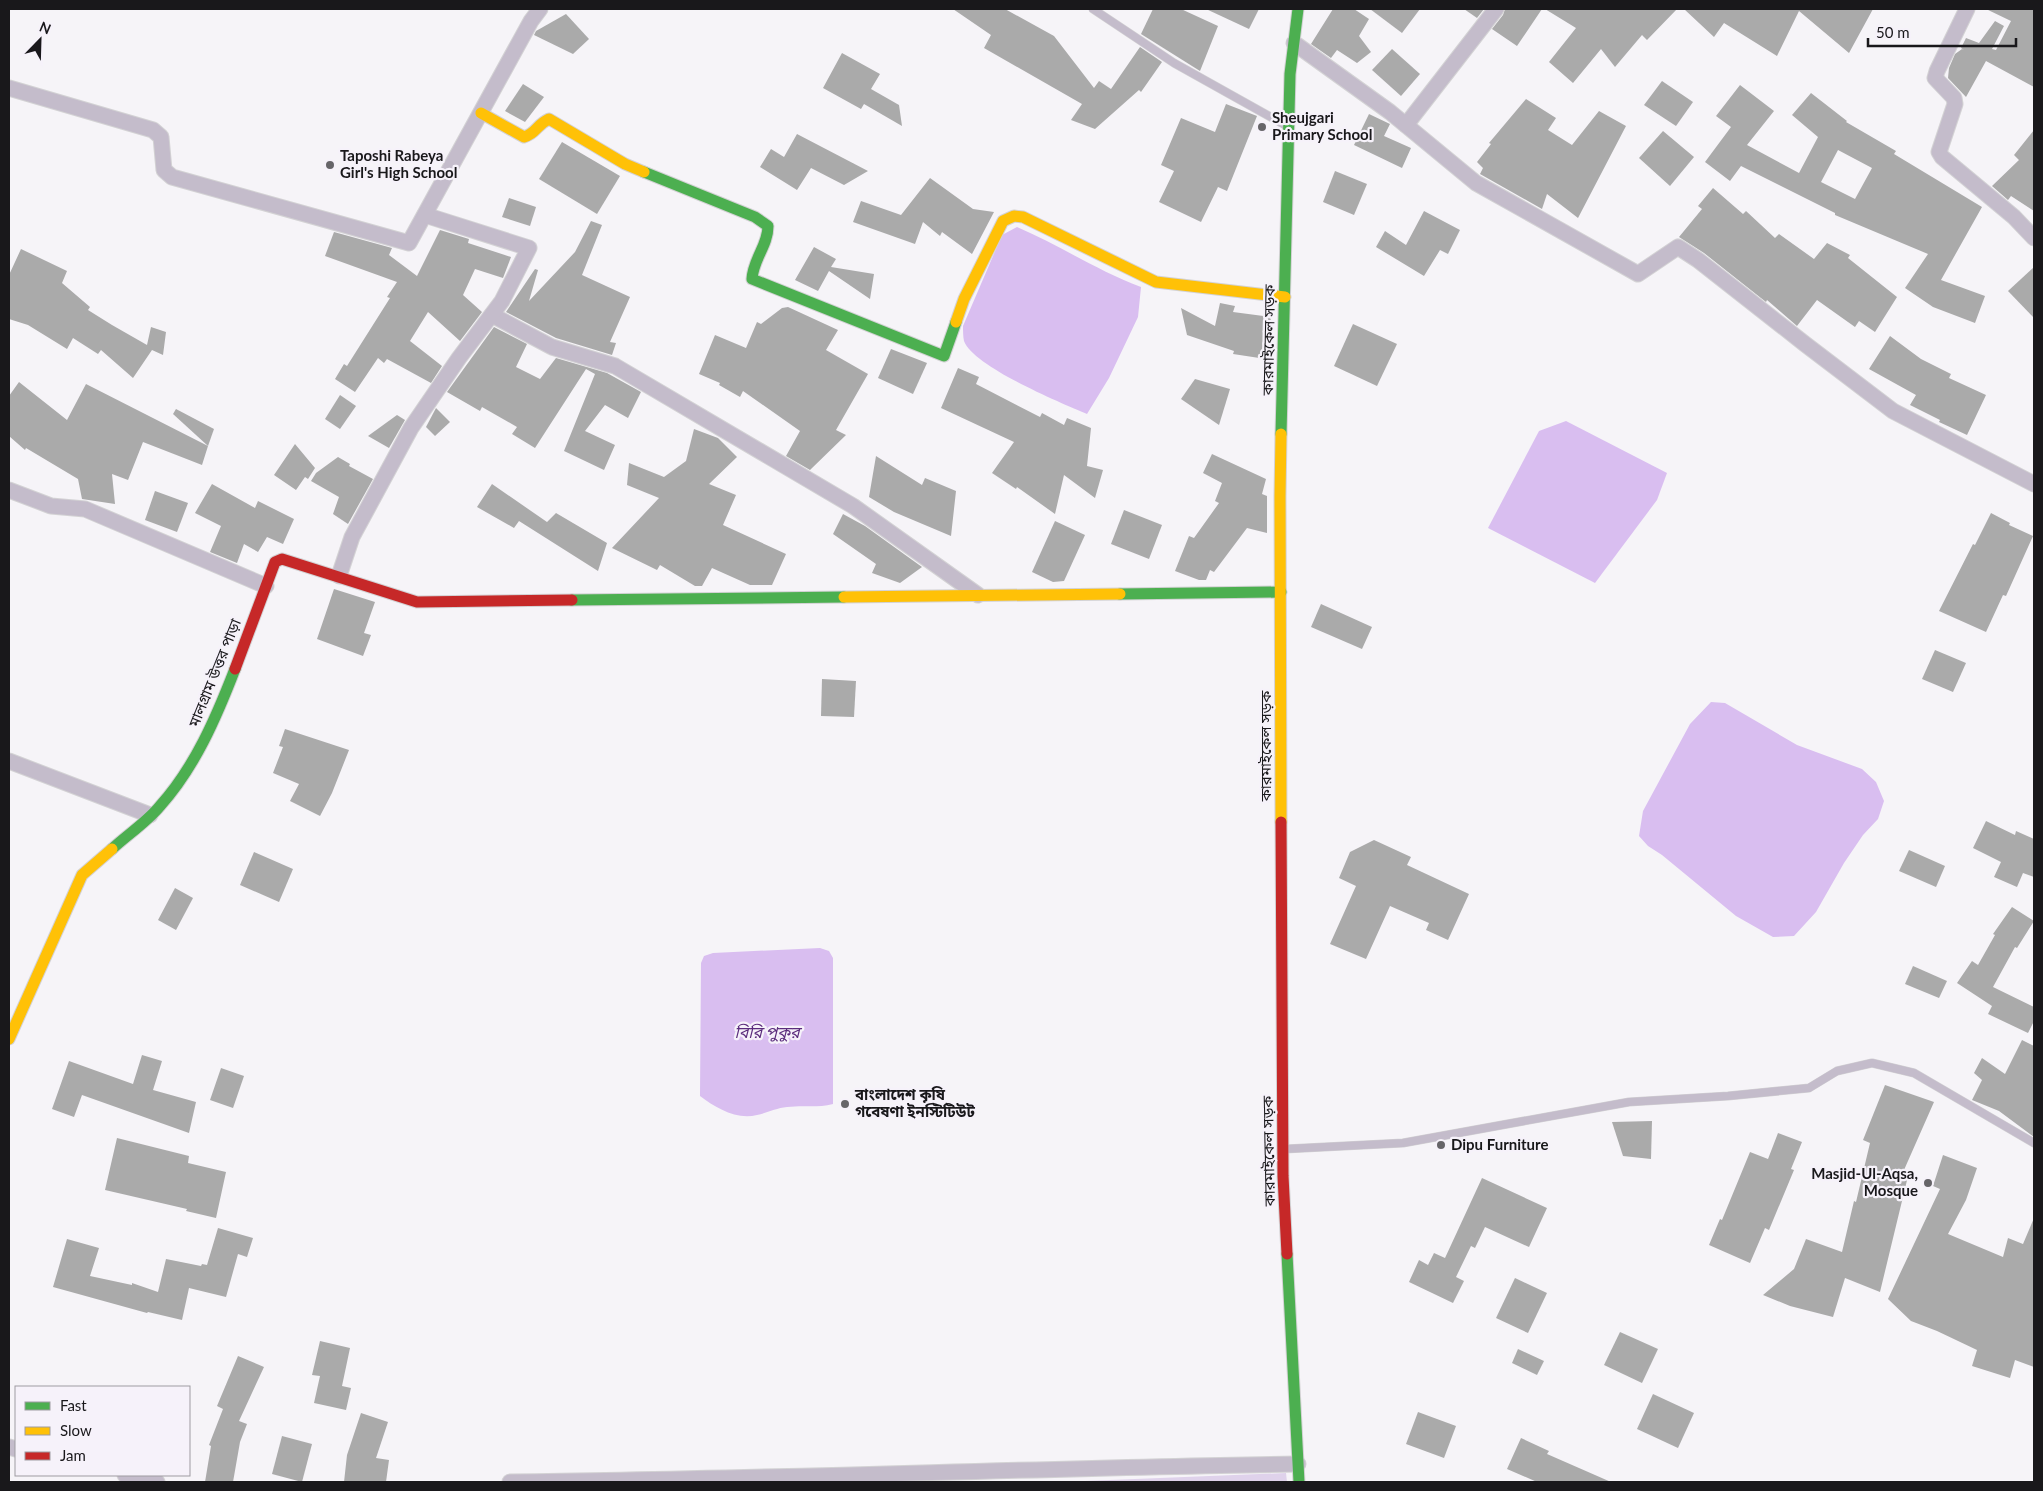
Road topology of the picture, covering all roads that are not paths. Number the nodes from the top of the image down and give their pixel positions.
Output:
1 (540, 9) edge
2 (1093, 9) edge
3 (1298, 9) edge
4 (1496, 9) edge
5 (1967, 9) edge
6 (1294, 43) junction
7 (9, 88) edge
8 (481, 113) junction
9 (1406, 125) junction
10 (1289, 127) junction
11 (425, 215) junction
12 (2034, 238) edge
13 (1285, 297) junction
14 (492, 315) junction
15 (2033, 482) edge
16 (9, 490) edge
17 (339, 576) junction
18 (266, 586) junction
19 (1281, 592) junction
20 (978, 596) junction
21 (9, 761) edge
22 (150, 815) junction
23 (9, 1039) edge
24 (2034, 1143) edge
25 (1283, 1150) junction
26 (1298, 1464) junction
27 (130, 1476) edge
28 (157, 1482) edge
29 (510, 1482) edge
30 (1299, 1482) edge

1 - 8 street
2 - 10 lane
3 - 6 street, কারমাইকেল সড়ক
4 - 9 street
5 - 12 street
6 - 9 street
6 - 10 street, কারমাইকেল সড়ক
7 - 11 street
8 - 11 street
8 - 13 street
9 - 15 street
10 - 13 street, কারমাইকেল সড়ক
11 - 14 street
13 - 19 street, কারমাইকেল সড়ক
14 - 17 street
14 - 20 street
16 - 18 street
17 - 18 street, মালগ্রাম উত্তর পাড়া
17 - 20 street, মালগ্রাম উত্তর পাড়া
18 - 22 street, মালগ্রাম উত্তর পাড়া
19 - 20 street, মালগ্রাম উত্তর পাড়া
19 - 25 street, কারমাইকেল সড়ক
21 - 22 street
22 - 23 street, মালগ্রাম উত্তর পাড়া
24 - 25 lane
25 - 26 street, কারমাইকেল সড়ক
26 - 29 street
26 - 30 street, কারমাইকেল সড়ক
27 - 28 street

